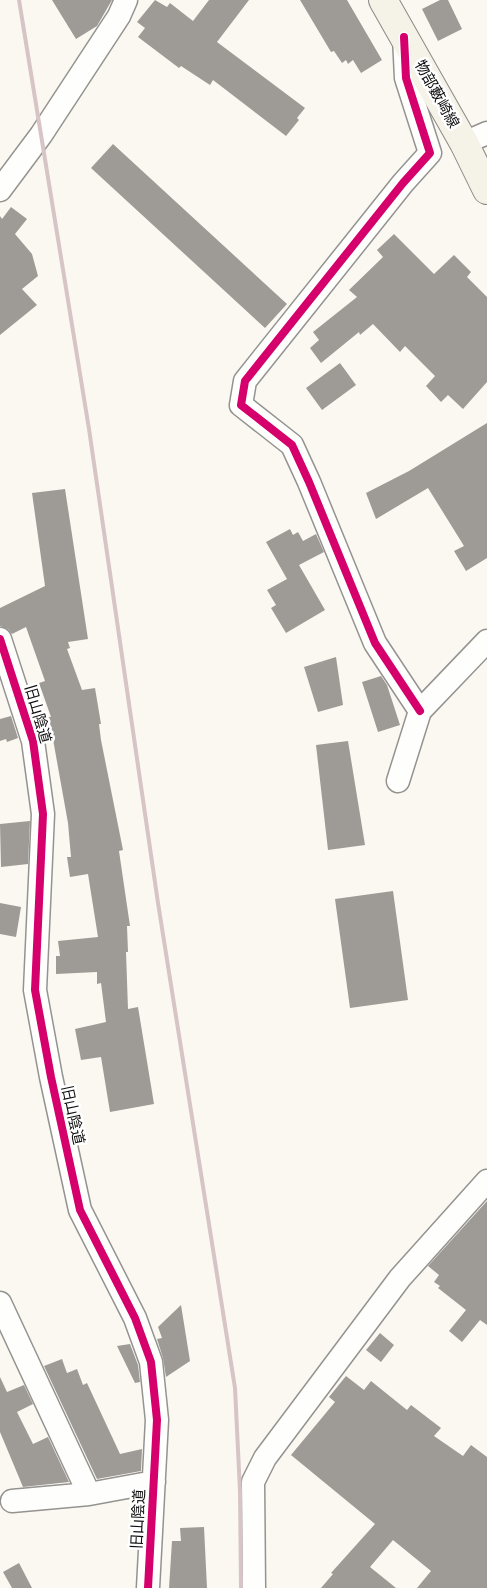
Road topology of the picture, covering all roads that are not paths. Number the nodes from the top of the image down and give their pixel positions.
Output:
1 (126, 0) edge
2 (383, 0) edge
3 (404, 37) junction
4 (476, 138) edge
5 (0, 190) edge
6 (487, 190) edge
7 (0, 638) edge
8 (486, 643) edge
9 (420, 711) junction
10 (398, 781) dead end
11 (487, 1181) edge
12 (0, 1303) edge
13 (154, 1482) junction
14 (89, 1494) junction
15 (12, 1501) dead end
16 (148, 1588) edge
17 (254, 1588) edge

1 - 5 street
2 - 3 main road, 物部藪崎線
3 - 4 main road, 物部藪崎線
3 - 9 street
4 - 6 main road, 物部藪崎線
7 - 13 street, 旧山陰道
8 - 9 street
9 - 10 street
11 - 17 street
12 - 14 street
13 - 14 street
13 - 16 street, 旧山陰道
14 - 15 street

